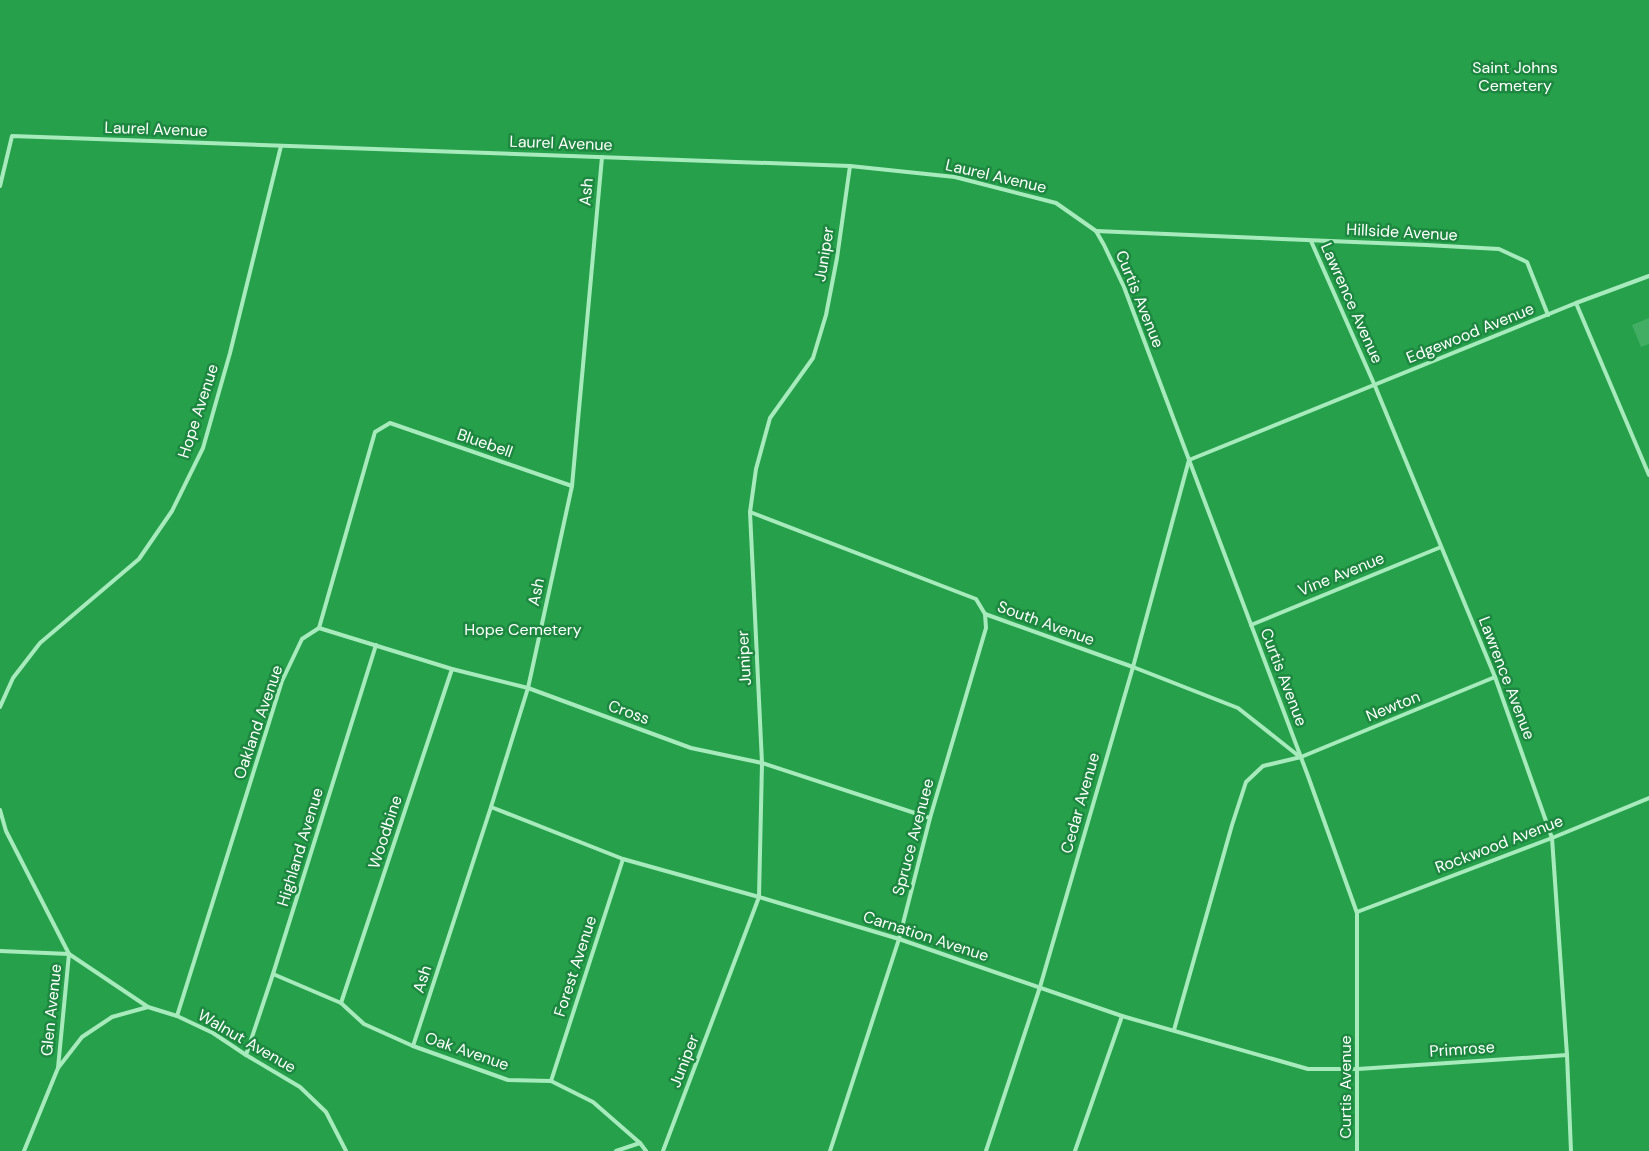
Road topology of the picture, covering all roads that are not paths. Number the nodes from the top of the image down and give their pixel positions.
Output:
1 (281, 146) junction
2 (602, 157) junction
3 (850, 166) junction
4 (0, 186) edge
5 (1096, 231) junction
6 (1311, 241) junction
7 (1649, 276) edge
8 (1576, 303) junction
9 (1548, 315) junction
10 (1375, 386) junction
11 (1189, 460) junction
12 (1649, 475) edge
13 (572, 486) junction
14 (750, 512) junction
15 (1441, 547) junction
16 (985, 614) junction
17 (1251, 625) junction
18 (319, 628) junction
19 (376, 645) junction
20 (1133, 667) junction
21 (452, 669) junction
22 (1495, 677) junction
23 (528, 688) junction
24 (0, 707) edge
25 (1301, 757) junction
26 (762, 763) junction
27 (1649, 798) edge
28 (491, 808) junction
29 (0, 810) edge
30 (930, 818) junction
31 (1552, 838) junction
32 (623, 859) junction
33 (759, 897) junction
34 (1357, 912) junction
35 (899, 939) junction
36 (0, 952) edge
37 (69, 954) junction
38 (273, 974) junction
39 (1040, 988) junction
40 (341, 1003) junction
41 (148, 1007) junction
42 (177, 1016) junction
43 (1122, 1016) junction
44 (1174, 1030) junction
45 (413, 1046) junction
46 (246, 1055) junction
47 (1567, 1055) junction
48 (58, 1068) junction
49 (1358, 1069) junction
50 (551, 1081) junction
51 (640, 1144) junction
52 (24, 1151) edge
53 (346, 1151) edge
54 (616, 1151) edge
55 (646, 1151) edge
56 (663, 1151) edge
57 (830, 1151) edge
58 (986, 1151) edge
59 (1075, 1151) edge
60 (1357, 1151) edge
61 (1571, 1151) edge

1 - 2 lane, Laurel Avenue
1 - 4 lane, Laurel Avenue
1 - 24 lane, Hope Avenue
2 - 3 lane, Laurel Avenue
2 - 13 lane, Ash
3 - 5 lane, Laurel Avenue
3 - 14 lane, Juniper
5 - 6 lane, Hillside Avenue
5 - 11 lane, Curtis Avenue
6 - 9 lane, Hillside Avenue
6 - 10 lane, Lawrence Avenue
7 - 8 lane, Edgewood Avenue
8 - 9 lane, Edgewood Avenue
8 - 12 lane
9 - 10 lane, Edgewood Avenue
10 - 11 lane, Edgewood Avenue
10 - 15 lane, Lawrence Avenue
11 - 17 lane, Curtis Avenue
11 - 20 lane, Cedar Avenue
13 - 18 lane, Bluebell
13 - 23 lane, Ash
14 - 16 lane, South Avenue
14 - 26 lane, Juniper
15 - 17 lane, Vine Avenue
15 - 22 lane, Lawrence Avenue
16 - 20 lane, South Avenue
16 - 30 lane, Spruce Avenuee
17 - 25 lane, Curtis Avenue
18 - 19 lane, Cross
18 - 42 lane, Oakland Avenue
19 - 21 lane, Cross
19 - 38 lane, Highland Avenue
20 - 25 lane, South Avenue
20 - 39 lane, Cedar Avenue
21 - 23 lane, Cross
21 - 40 lane, Woodbine
22 - 25 lane, Newton
22 - 31 lane, Lawrence Avenue
23 - 26 lane, Cross
23 - 28 lane, Ash
25 - 34 lane, Curtis Avenue
25 - 44 lane, Newton
26 - 30 lane, Cross
26 - 33 lane, Juniper
27 - 31 lane, Rockwood Avenue
28 - 32 lane, Carnation Avenue
28 - 45 lane, Ash
29 - 37 lane
30 - 35 lane, Spruce Avenuee
31 - 34 lane, Rockwood Avenue
31 - 47 lane, Lawrence Avenue
32 - 33 lane, Carnation Avenue
32 - 50 lane, Forest Avenue
33 - 35 lane, Carnation Avenue
33 - 56 lane, Juniper
34 - 49 lane, Curtis Avenue
35 - 39 lane, Carnation Avenue
35 - 57 lane, Spruce Avenuee
36 - 37 lane
37 - 41 lane, Walnut Avenue
37 - 48 lane, Glen Avenue
38 - 40 lane, Oak Avenue
38 - 46 lane, Highland Avenue
39 - 43 lane, Carnation Avenue
39 - 58 lane, Cedar Avenue
40 - 45 lane, Oak Avenue
41 - 42 lane, Walnut Avenue
41 - 48 lane, Glen Avenue
42 - 46 lane, Walnut Avenue
43 - 44 lane, Carnation Avenue
43 - 59 lane
44 - 49 lane, Carnation Avenue
45 - 50 lane, Oak Avenue
46 - 53 lane, Walnut Avenue
47 - 49 lane, Primrose
47 - 61 lane, Lawrence Avenue
48 - 52 lane, Glen Avenue
49 - 60 lane, Curtis Avenue
50 - 51 lane, Oak Avenue
51 - 54 lane
51 - 55 lane, Oak Avenue

